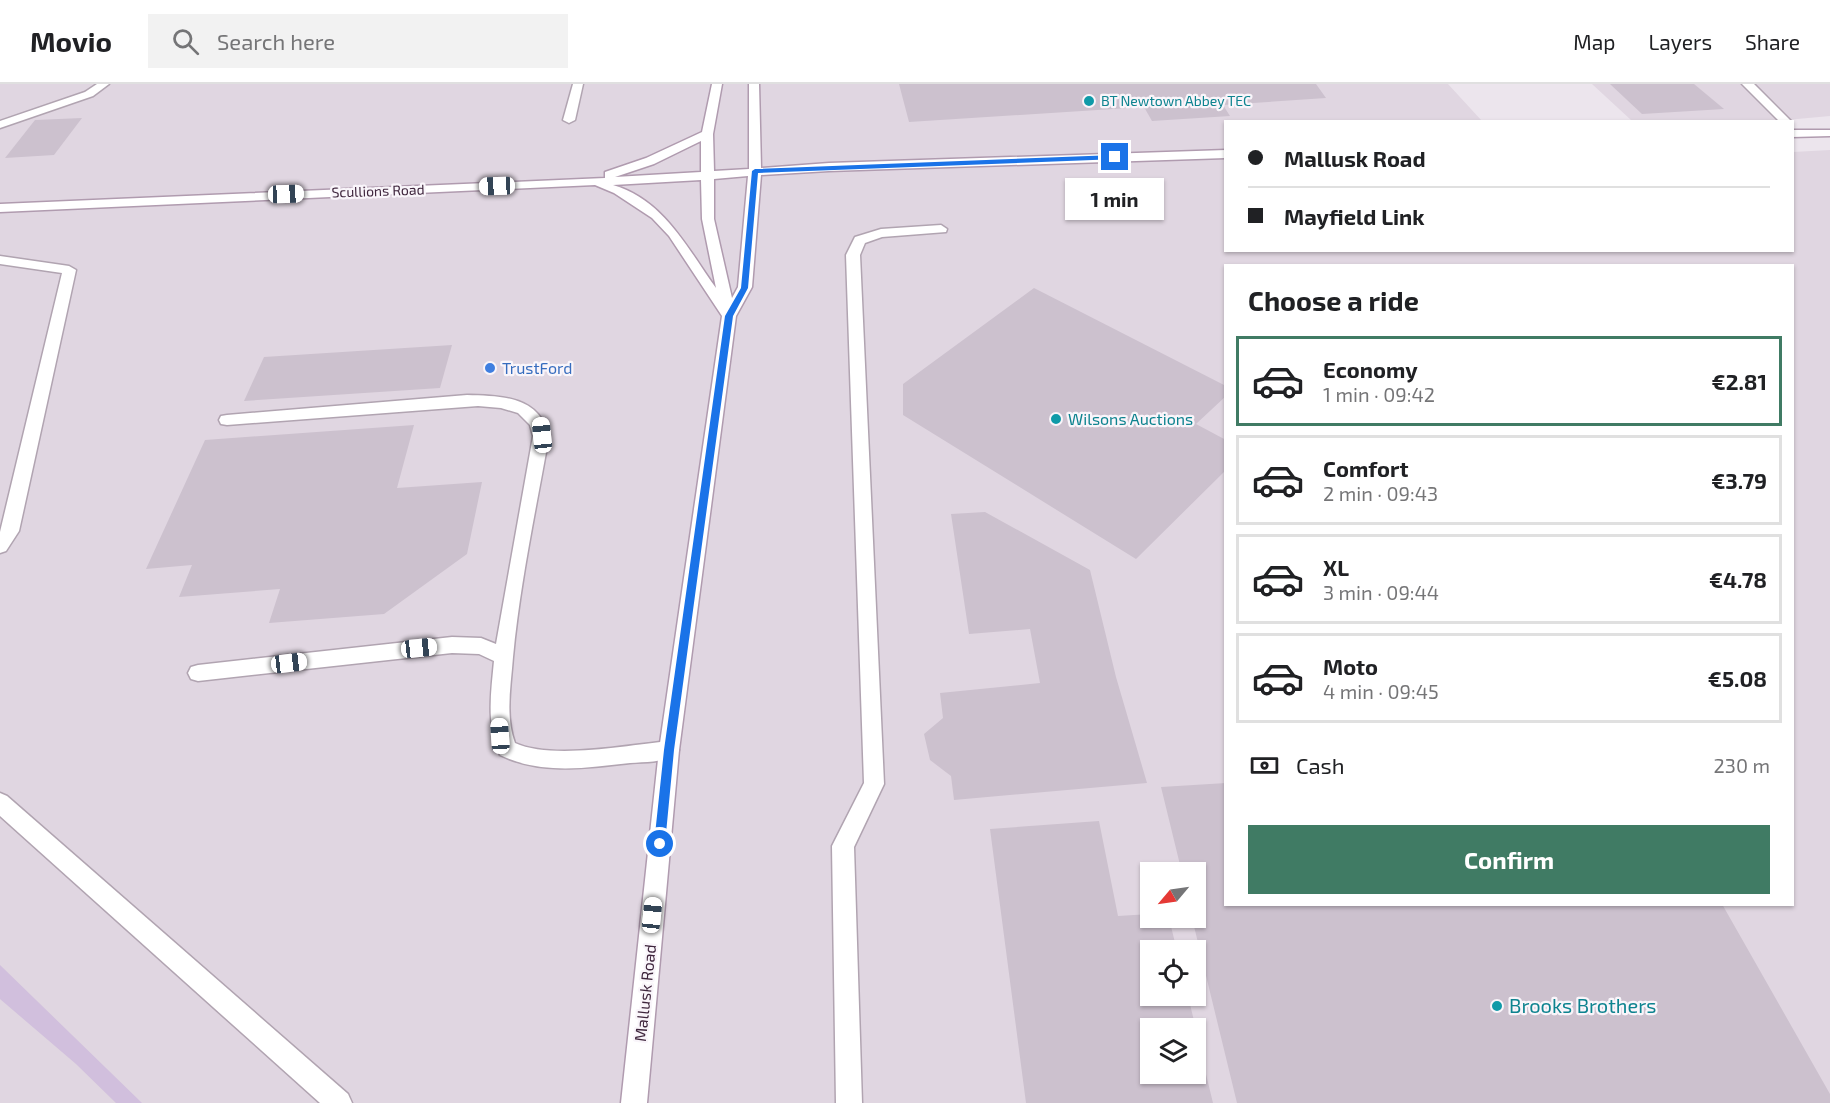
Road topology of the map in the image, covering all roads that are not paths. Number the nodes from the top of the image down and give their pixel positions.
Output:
1 (105, 84) edge
2 (578, 84) edge
3 (717, 84) edge
4 (754, 84) edge
5 (1747, 84) edge
6 (569, 120) dead end
7 (1785, 120) edge
8 (0, 125) edge
9 (1830, 133) edge
10 (707, 134) junction
11 (1794, 134) edge
12 (1224, 154) edge
13 (755, 171) junction
14 (707, 175) junction
15 (591, 182) junction
16 (0, 208) edge
17 (941, 229) dead end
18 (0, 260) edge
19 (729, 316) junction
20 (227, 420) dead end
21 (0, 546) edge
22 (504, 657) junction
23 (198, 673) dead end
24 (669, 750) junction
25 (0, 803) edge
26 (339, 1103) edge
27 (634, 1103) edge
28 (849, 1103) edge

1 - 8 main road
2 - 6 main road
3 - 10 main road, Mallusk Road
4 - 13 main road
5 - 7 main road
9 - 11 main road
10 - 14 main road, Mallusk Road
10 - 15 main road
12 - 13 main road, Scullions Road
13 - 14 main road, Scullions Road
13 - 19 main road
14 - 15 main road, Scullions Road
14 - 19 main road, Mallusk Road
15 - 16 main road, Scullions Road
15 - 19 main road
17 - 28 main road
18 - 21 main road
19 - 24 main road, Mallusk Road
20 - 22 main road
22 - 23 main road
22 - 24 main road
24 - 27 main road, Mallusk Road
25 - 26 main road

